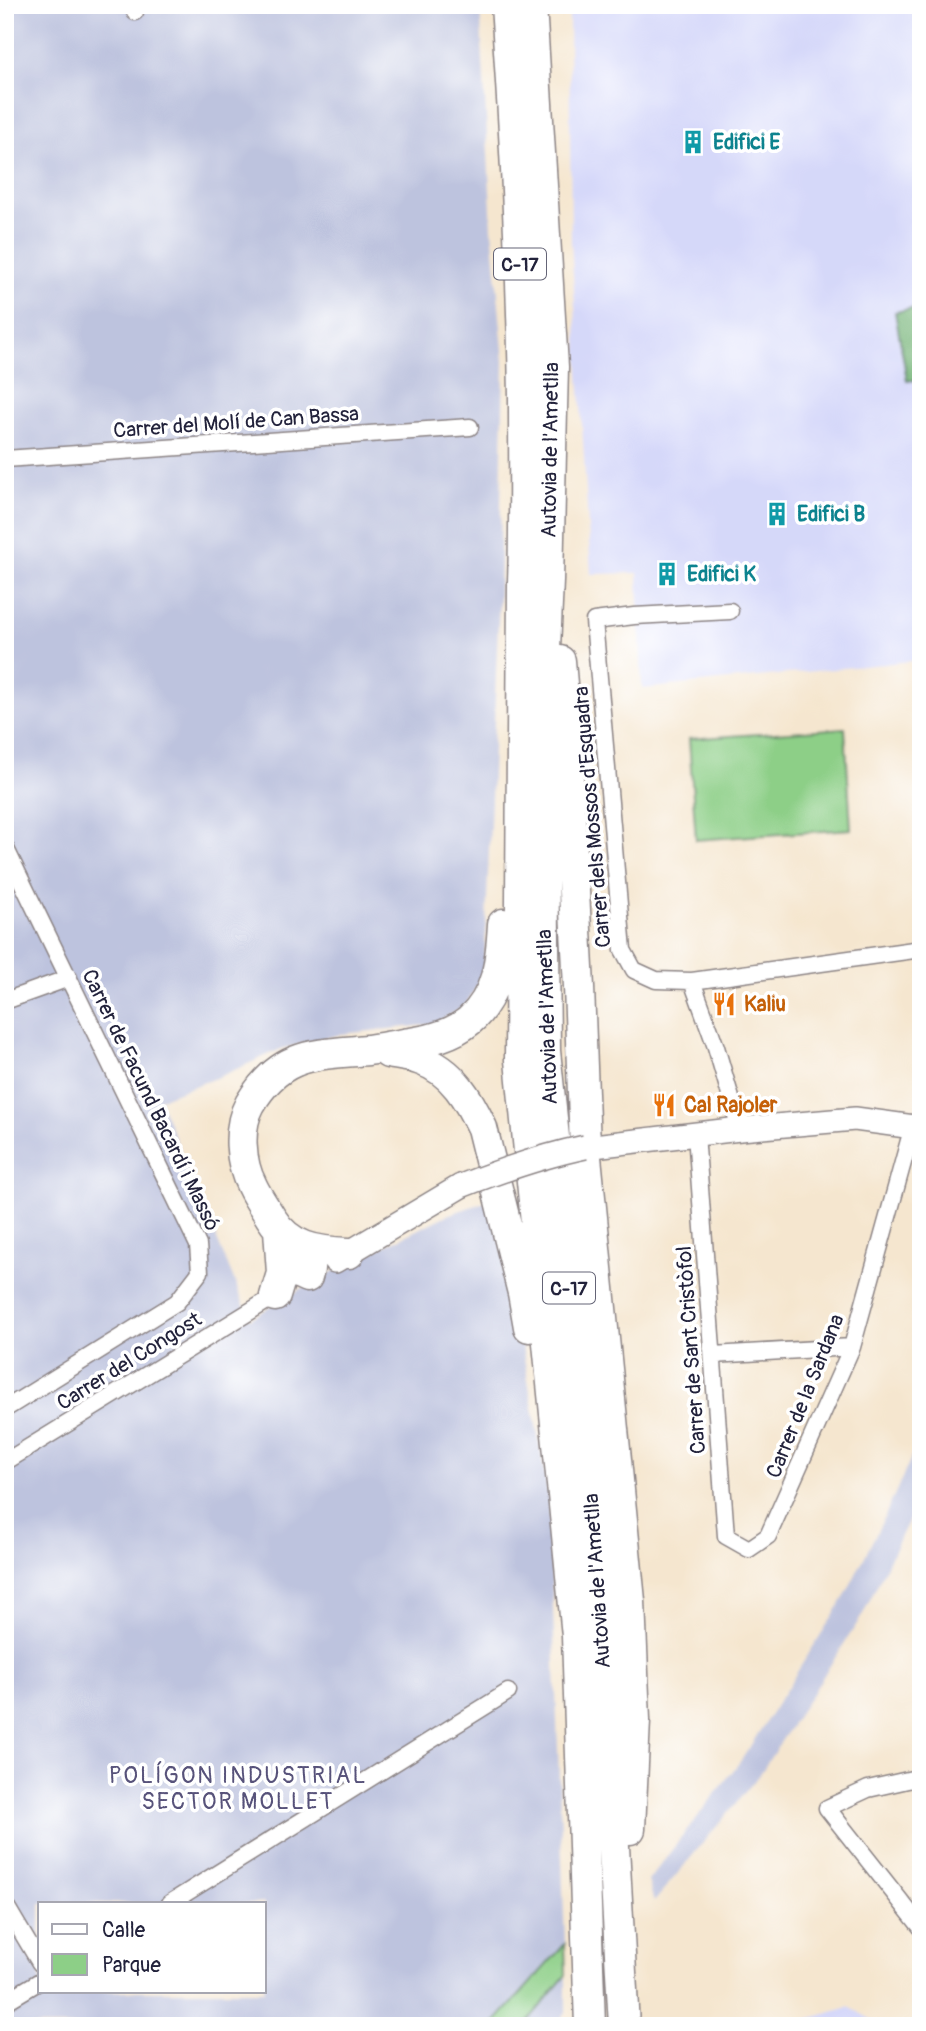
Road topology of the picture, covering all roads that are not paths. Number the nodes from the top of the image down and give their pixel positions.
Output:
1 (506, 5) edge
2 (531, 5) edge
3 (550, 5) edge
4 (553, 367) junction
5 (470, 427) dead end
6 (5, 459) edge
7 (535, 582) junction
8 (730, 611) dead end
9 (5, 847) edge
10 (921, 948) edge
11 (69, 978) junction
12 (692, 981) junction
13 (5, 1001) edge
14 (368, 1050) junction
15 (917, 1127) edge
16 (740, 1129) junction
17 (696, 1133) junction
18 (585, 1147) junction
19 (288, 1245) junction
20 (349, 1253) junction
21 (307, 1277) junction
22 (275, 1296) junction
23 (852, 1348) junction
24 (713, 1355) junction
25 (5, 1409) edge
26 (5, 1462) edge
27 (561, 1468) junction
28 (749, 1549) joint
29 (508, 1692) dead end
30 (921, 1777) edge
31 (172, 1902) edge
32 (5, 1905) edge
33 (921, 1927) edge
34 (38, 1960) edge
35 (38, 1982) edge
36 (623, 1994) junction
37 (5, 2002) edge
38 (590, 2026) edge
39 (624, 2026) edge

1 - 7 highway, Autovia de l'Ametlla / C-17
2 - 4 highway, Autovia de l'Ametlla / C-17
3 - 4 highway
4 - 7 highway, Autovia de l'Ametlla / C-17
5 - 6 street, Carrer del Molí de Can Bassa
7 - 14 highway
7 - 18 highway
7 - 27 highway, Autovia de l'Ametlla / C-17
7 - 36 highway, Autovia de l'Ametlla / C-17
8 - 12 street, Carrer dels Mossos d'Esquadra
9 - 11 street, Carrer de Facund Bacardí i Massó
10 - 12 street
11 - 13 street
11 - 25 street, Carrer de Facund Bacardí i Massó
12 - 16 street
14 - 19 highway
14 - 27 highway
15 - 16 street
15 - 23 street, Carrer de la Sardana
16 - 17 street
17 - 18 street
17 - 24 street, Carrer de Sant Cristòfol
18 - 20 street, bridge
18 - 36 highway
19 - 20 highway
19 - 21 highway
19 - 22 highway
20 - 21 street
21 - 22 street
22 - 26 street, Carrer del Congost
23 - 24 street
23 - 28 street, Carrer de la Sardana
24 - 28 street, Carrer de Sant Cristòfol
27 - 38 highway, Autovia de l'Ametlla / C-17
29 - 31 street
30 - 33 street
32 - 34 street
35 - 37 street
36 - 39 highway, Autovia de l'Ametlla / C-17

